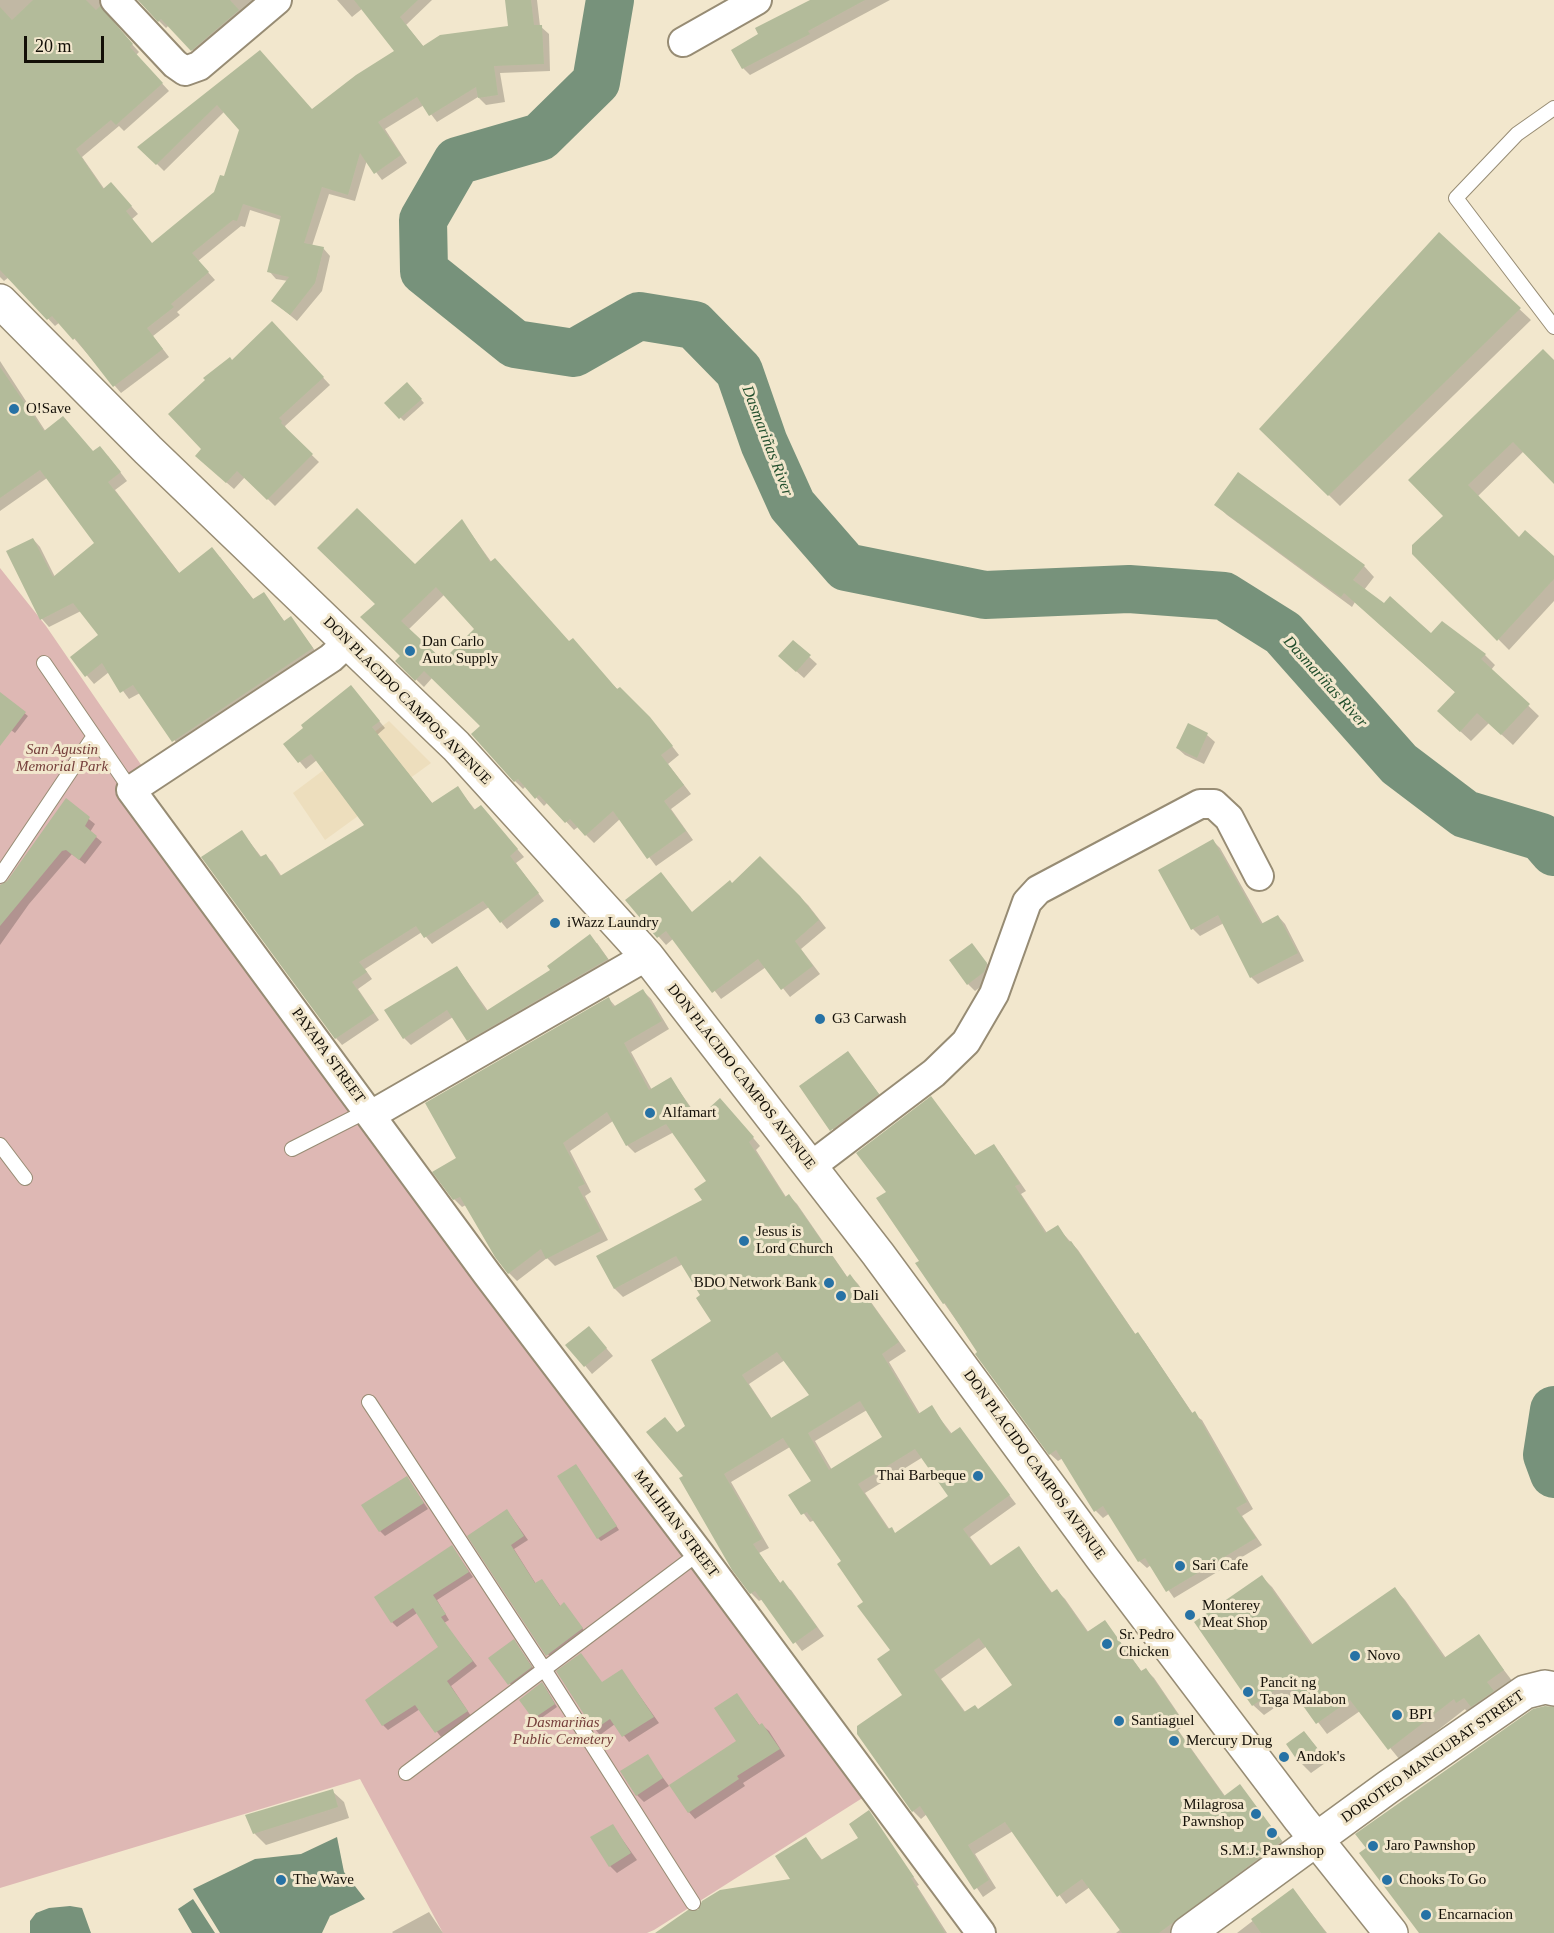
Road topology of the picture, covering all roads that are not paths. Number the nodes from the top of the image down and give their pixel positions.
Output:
1 (115, 0) edge
2 (277, 0) edge
3 (757, 0) edge
4 (722, 9) edge
5 (682, 42) dead end
6 (1554, 108) edge
7 (0, 301) edge
8 (1554, 327) edge
9 (348, 642) junction
10 (44, 663) dead end
11 (94, 736) junction
12 (135, 795) junction
13 (0, 876) edge
14 (1259, 876) dead end
15 (647, 956) junction
16 (371, 1115) junction
17 (0, 1146) edge
18 (292, 1149) dead end
19 (810, 1167) junction
20 (25, 1178) dead end
21 (369, 1402) dead end
22 (699, 1553) junction
23 (544, 1669) junction
24 (1554, 1689) edge
25 (406, 1773) dead end
26 (1316, 1839) junction
27 (693, 1903) dead end
28 (981, 1933) edge
29 (1188, 1933) edge
30 (1391, 1933) edge

1 - 2 street
3 - 4 street
4 - 5 street
6 - 8 lane
7 - 9 main road, DON PLACIDO CAMPOS AVENUE
9 - 12 street
9 - 15 main road, DON PLACIDO CAMPOS AVENUE
10 - 11 lane
11 - 12 lane
11 - 13 lane
12 - 16 street, PAYAPA STREET
14 - 19 street
15 - 16 street, PAYAPA STREET
15 - 19 main road, DON PLACIDO CAMPOS AVENUE
16 - 18 lane
16 - 22 street, MALIHAN STREET
17 - 20 lane
19 - 26 main road, DON PLACIDO CAMPOS AVENUE
21 - 23 lane
22 - 23 lane
22 - 28 street, MALIHAN STREET
23 - 25 lane
23 - 27 lane
24 - 26 main road, DOROTEO MANGUBAT STREET
26 - 29 main road, DOROTEO MANGUBAT STREET
26 - 30 main road, DON PLACIDO CAMPOS AVENUE

